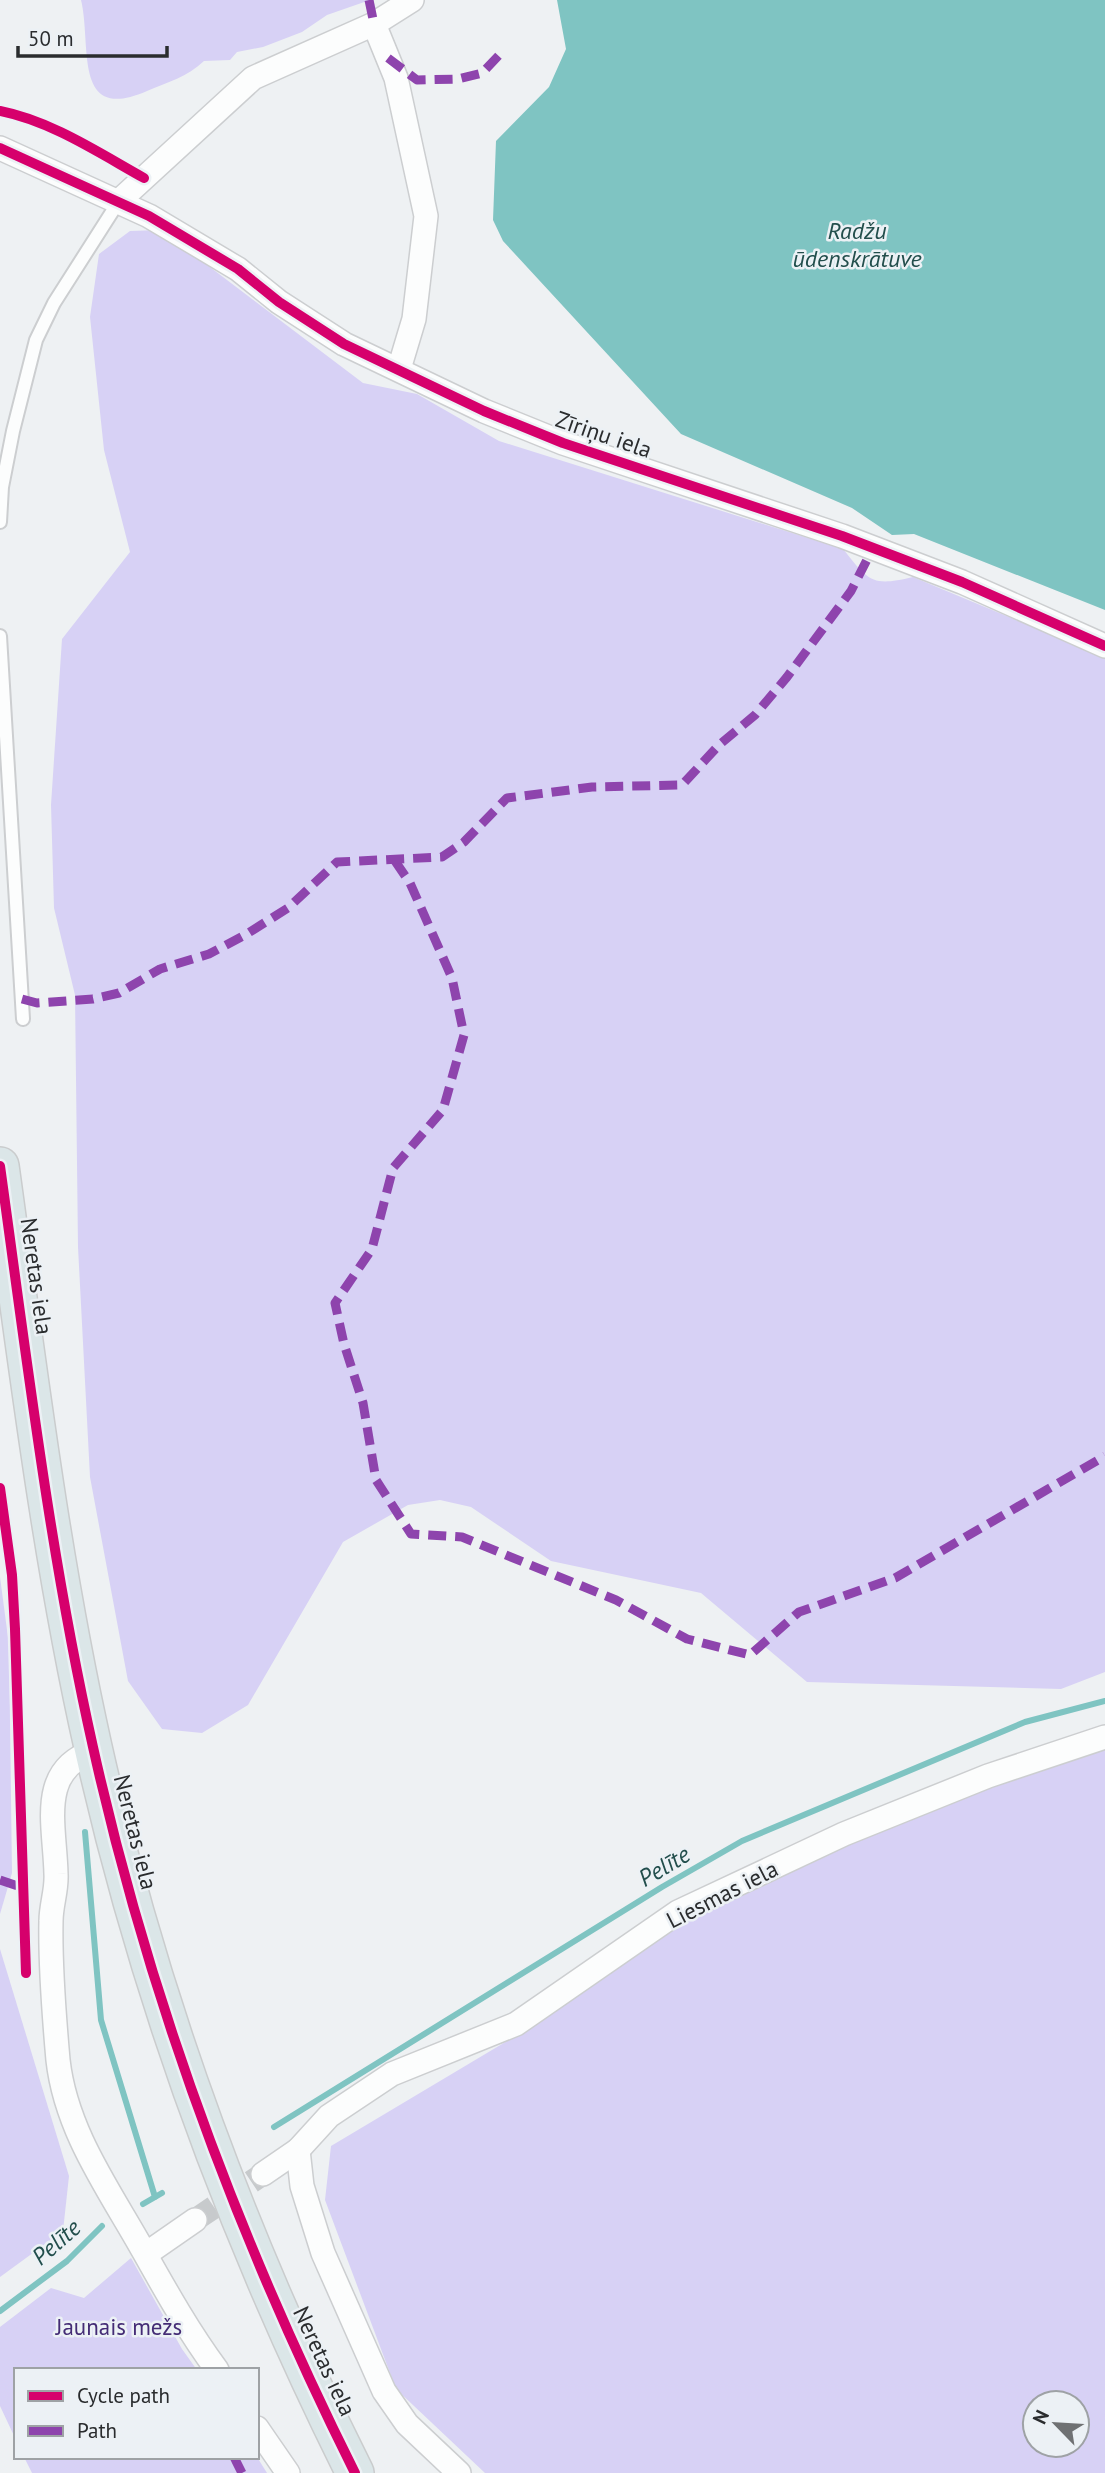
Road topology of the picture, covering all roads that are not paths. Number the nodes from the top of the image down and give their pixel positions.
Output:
1 (412, 0) edge
2 (374, 24) junction
3 (0, 148) edge
4 (0, 167) edge
5 (43, 167) junction
6 (120, 201) junction
7 (399, 369) junction
8 (0, 522) edge
9 (0, 636) edge
10 (1105, 646) edge
11 (23, 1019) dead end
12 (0, 1166) edge
13 (1105, 1737) edge
14 (94, 1751) junction
15 (298, 2150) junction
16 (263, 2174) tunnel mouth
17 (195, 2220) tunnel mouth
18 (146, 2254) junction
19 (215, 2368) edge
20 (259, 2431) edge
21 (288, 2473) edge
22 (355, 2473) edge
23 (459, 2473) edge

1 - 2 street
2 - 6 street
2 - 7 street
3 - 5 street
4 - 5 street
5 - 6 street, Zīriņu iela
6 - 7 street, Zīriņu iela
6 - 8 lane
7 - 10 street, Zīriņu iela
9 - 11 lane
12 - 14 main road, Neretas iela
13 - 15 street, Liesmas iela
14 - 18 street
14 - 22 main road, Neretas iela
15 - 16 street, Liesmas iela
15 - 23 street
17 - 18 street
18 - 19 street
20 - 21 street

